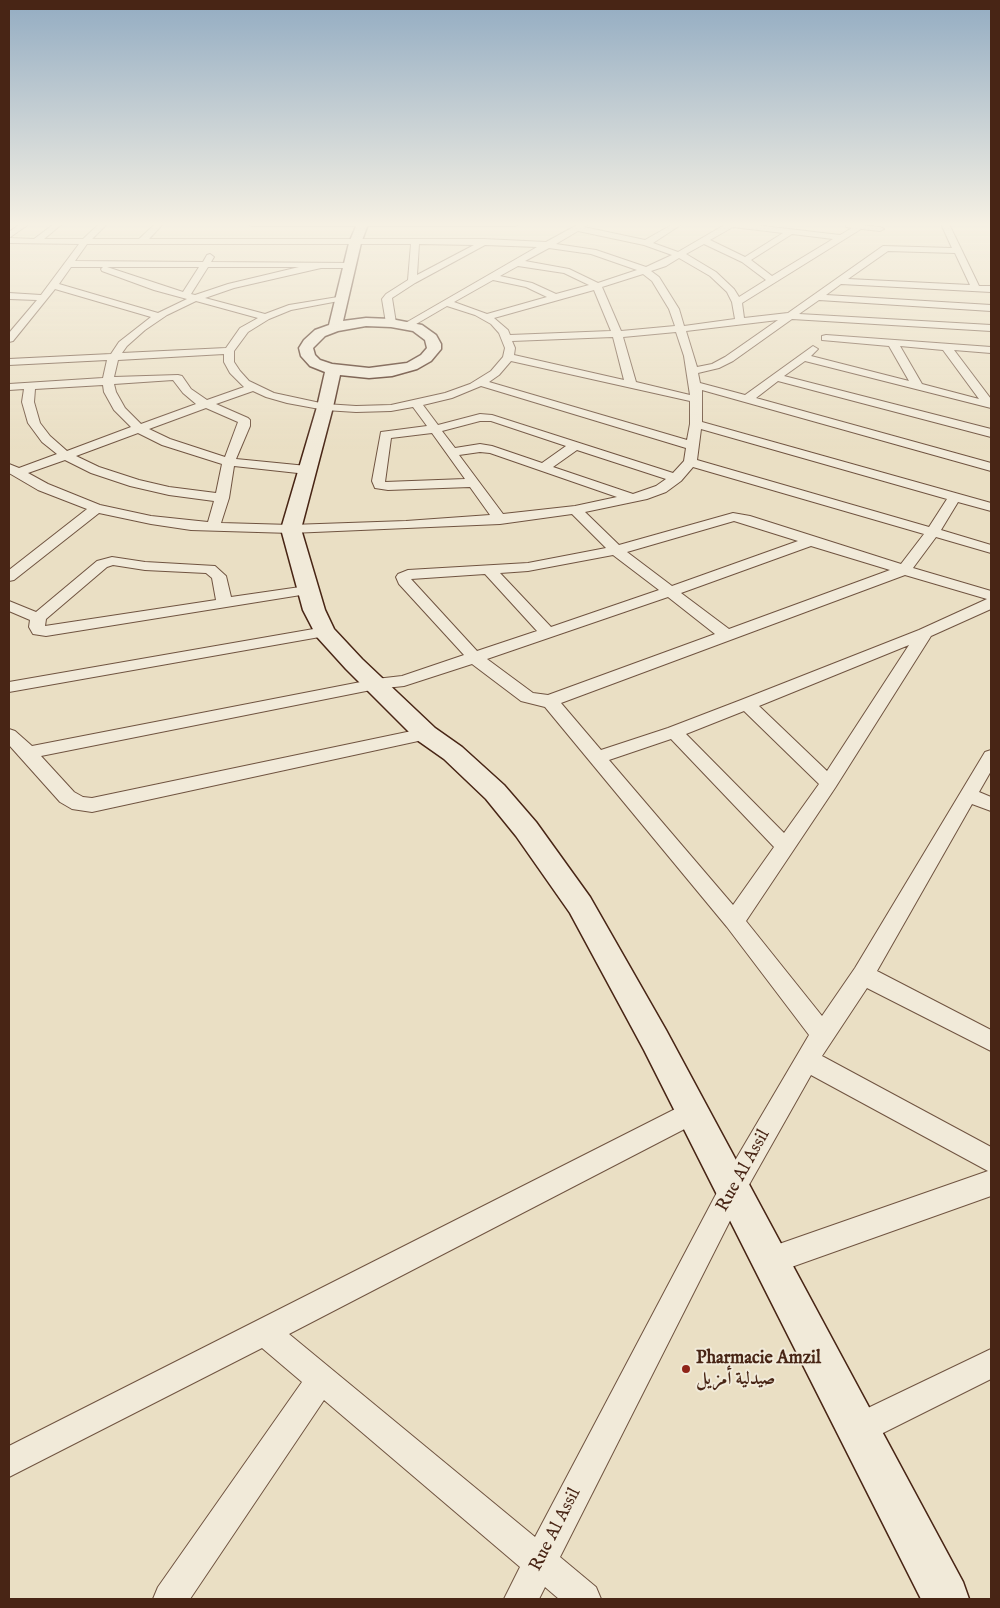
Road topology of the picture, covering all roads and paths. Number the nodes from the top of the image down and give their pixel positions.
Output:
1 (43, 299) edge
2 (98, 299) edge
3 (187, 299) edge
4 (199, 299) edge
5 (335, 299) edge
6 (341, 299) edge
7 (387, 299) edge
8 (455, 299) edge
9 (552, 299) edge
10 (602, 299) edge
11 (667, 299) edge
12 (735, 299) edge
13 (742, 299) edge
14 (812, 299) edge
15 (848, 299) edge
16 (737, 302) junction
17 (448, 303) junction
18 (991, 308) edge
19 (158, 316) junction
20 (787, 316) junction
21 (266, 317) junction
22 (486, 317) junction
23 (848, 320) junction
24 (740, 322) junction
25 (392, 323) junction
26 (407, 325) junction
27 (335, 327) junction
28 (991, 328) edge
29 (681, 329) junction
30 (617, 334) junction
31 (508, 338) junction
32 (826, 338) junction
33 (9, 339) edge
34 (893, 344) junction
35 (947, 348) junction
36 (991, 350) edge
37 (229, 351) junction
38 (114, 357) junction
39 (508, 357) junction
40 (803, 357) junction
41 (9, 362) edge
42 (333, 370) junction
43 (693, 371) junction
44 (778, 378) junction
45 (108, 382) junction
46 (481, 383) junction
47 (631, 385) junction
48 (695, 385) junction
49 (916, 385) junction
50 (30, 386) junction
51 (9, 387) edge
52 (252, 387) junction
53 (695, 399) junction
54 (748, 399) junction
55 (417, 404) junction
56 (205, 405) junction
57 (991, 405) edge
58 (325, 407) junction
59 (696, 424) junction
60 (140, 429) junction
61 (435, 429) junction
62 (991, 433) edge
63 (575, 445) junction
64 (692, 446) junction
65 (451, 452) junction
66 (65, 455) junction
67 (229, 461) junction
68 (690, 462) junction
69 (991, 466) edge
70 (543, 468) junction
71 (307, 470) junction
72 (13, 471) edge
73 (676, 478) junction
74 (474, 483) junction
75 (955, 497) junction
76 (222, 498) junction
77 (633, 498) junction
78 (991, 507) edge
79 (96, 508) junction
80 (575, 510) junction
81 (500, 520) junction
82 (213, 527) junction
83 (291, 529) junction
84 (932, 532) junction
85 (811, 541) junction
86 (991, 549) edge
87 (616, 550) junction
88 (488, 569) junction
89 (904, 570) junction
90 (9, 577) edge
91 (307, 590) junction
92 (669, 592) junction
93 (991, 596) edge
94 (224, 602) junction
95 (991, 603) edge
96 (9, 606) edge
97 (38, 618) junction
98 (325, 632) junction
99 (547, 632) junction
100 (925, 633) junction
101 (726, 635) junction
102 (474, 657) junction
103 (376, 684) junction
104 (9, 687) edge
105 (550, 701) junction
106 (747, 704) junction
107 (674, 732) junction
108 (426, 734) junction
109 (9, 735) edge
110 (28, 753) junction
111 (991, 756) edge
112 (598, 757) junction
113 (828, 783) junction
114 (970, 796) junction
115 (991, 804) edge
116 (784, 846) junction
117 (734, 921) junction
118 (863, 975) junction
119 (822, 1034) junction
120 (991, 1041) edge
121 (807, 1060) junction
122 (691, 1113) junction
123 (991, 1160) edge
124 (991, 1183) edge
125 (732, 1190) junction
126 (769, 1261) junction
127 (264, 1332) junction
128 (991, 1364) edge
129 (321, 1379) junction
130 (858, 1429) junction
131 (9, 1462) edge
132 (540, 1562) junction
133 (170, 1599) edge
134 (521, 1599) edge
135 (584, 1599) edge
136 (946, 1599) edge

1 - 33 street
2 - 19 street
3 - 19 street
4 - 21 street
5 - 21 street
6 - 27 street
7 - 25 street
8 - 17 street
9 - 22 street
10 - 30 street
11 - 29 street
12 - 16 street
13 - 16 street
14 - 20 street
15 - 18 street
16 - 24 street
17 - 22 street
17 - 26 street
19 - 38 street
20 - 23 street
20 - 24 street
20 - 43 street
21 - 37 street
22 - 31 street
23 - 28 street
23 - 32 street
24 - 29 street
25 - 26 street
25 - 27 street
26 - 42 street
27 - 42 street
29 - 30 street
29 - 43 street
30 - 31 street
30 - 47 street
31 - 39 street
32 - 34 street
32 - 40 street
34 - 35 street
34 - 49 street
35 - 36 street
35 - 57 street
37 - 38 street
37 - 52 street
38 - 41 street
38 - 45 street
39 - 46 street
39 - 47 street
40 - 44 street
40 - 49 street
42 - 58 street
43 - 48 street
44 - 54 street
44 - 62 street
45 - 50 street
45 - 56 street
45 - 60 street
46 - 55 street
46 - 64 street
47 - 53 street
48 - 53 street
48 - 54 street
49 - 57 street
50 - 51 street
50 - 66 street
52 - 56 street
52 - 58 street
53 - 59 street
54 - 69 street
55 - 58 street
55 - 61 street
56 - 60 street
56 - 67 street
58 - 71 street
59 - 64 street
59 - 75 street
60 - 66 street
60 - 67 street
61 - 63 street
61 - 65 street
61 - 74 street
63 - 70 street
63 - 73 street
64 - 68 street
65 - 70 street
65 - 74 street
66 - 72 street
66 - 76 street
67 - 71 street
67 - 76 street
68 - 73 street
68 - 84 street
70 - 77 street
71 - 83 street
72 - 79 street
73 - 77 street
74 - 81 street
75 - 78 street
75 - 84 street
76 - 82 street
77 - 80 street
79 - 82 street
79 - 90 street
80 - 81 street
80 - 87 street
81 - 83 street
82 - 83 street
83 - 91 street
84 - 86 street
84 - 89 street
85 - 87 street
85 - 89 street
85 - 92 street
87 - 88 street
87 - 92 street
88 - 99 street
88 - 102 street
89 - 93 street
89 - 101 street
91 - 94 street
91 - 98 street
92 - 99 street
92 - 101 street
94 - 97 street
94 - 97 street
95 - 100 street
96 - 97 street
98 - 103 street
98 - 104 street
99 - 102 street
100 - 106 street
100 - 113 street
101 - 105 street
102 - 103 street
102 - 105 street
103 - 108 street
103 - 110 street
105 - 112 street
106 - 107 street
106 - 113 street
107 - 112 street
107 - 116 street
108 - 110 street
108 - 122 street
109 - 110 street
111 - 114 street, Rue Al Assil
112 - 117 street
113 - 116 street
114 - 115 street
114 - 118 street, Rue Al Assil
116 - 117 street
117 - 119 street
118 - 119 street, Rue Al Assil
118 - 120 street
119 - 121 street, Rue Al Assil
121 - 123 street
121 - 125 street, Rue Al Assil
122 - 125 street
122 - 127 street
124 - 126 street
125 - 126 street
125 - 132 street, Rue Al Assil
126 - 130 street
127 - 129 street
127 - 131 street
128 - 130 street
129 - 132 street
129 - 133 street
130 - 136 street
132 - 134 street, Rue Al Assil
132 - 135 street

